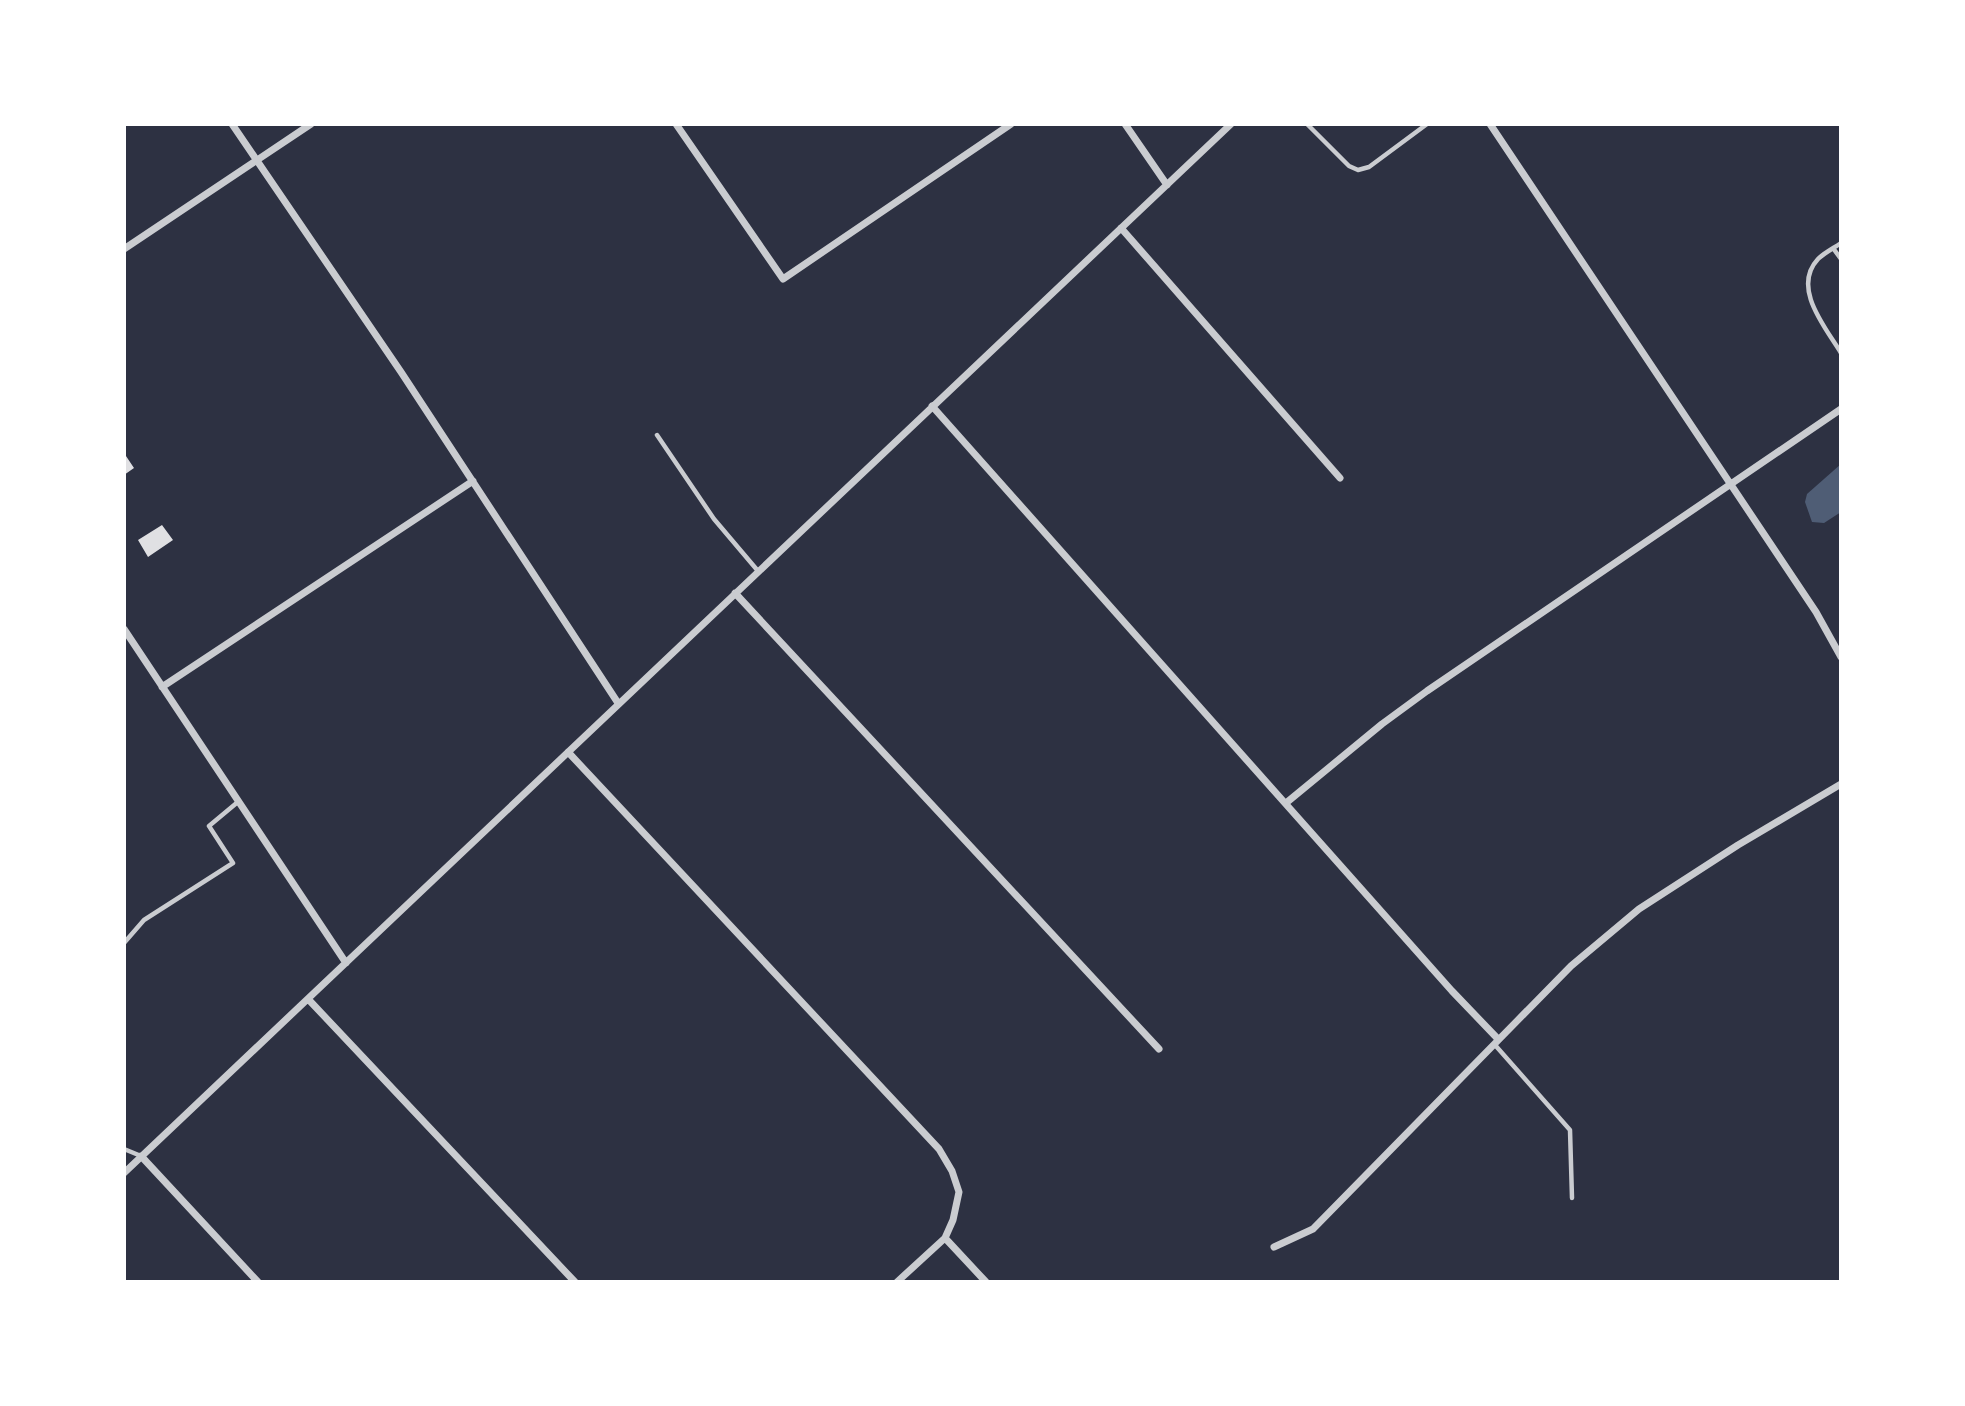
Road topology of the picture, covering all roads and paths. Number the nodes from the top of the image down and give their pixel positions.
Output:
1 (232, 124) edge
2 (676, 124) edge
3 (1011, 124) edge
4 (1125, 124) edge
5 (1231, 124) edge
6 (1307, 124) edge
7 (1427, 124) edge
8 (1490, 124) edge
9 (309, 125) edge
10 (257, 161) junction
11 (1167, 184) junction
12 (1121, 228) junction
13 (1841, 243) edge
14 (1833, 248) junction
15 (124, 249) edge
16 (1841, 259) edge
17 (1841, 353) edge
18 (932, 406) junction
19 (1841, 409) edge
20 (657, 435) dead end
21 (1340, 478) dead end
22 (473, 481) junction
23 (1730, 483) junction
24 (758, 572) junction
25 (735, 593) junction
26 (124, 629) edge
27 (1841, 657) edge
28 (162, 687) junction
29 (618, 703) junction
30 (568, 752) junction
31 (1841, 784) edge
32 (239, 801) junction
33 (1286, 803) junction
34 (124, 943) edge
35 (346, 963) junction
36 (309, 1000) junction
37 (1496, 1042) junction
38 (1159, 1049) dead end
39 (124, 1149) edge
40 (141, 1156) junction
41 (124, 1173) edge
42 (1572, 1198) dead end
43 (945, 1238) junction
44 (1274, 1247) dead end
45 (258, 1282) edge
46 (575, 1282) edge
47 (897, 1282) edge
48 (986, 1282) edge

1 - 10 street
2 - 3 street
4 - 11 street
5 - 11 street
6 - 7 lane
8 - 23 street
9 - 10 street
10 - 15 street
10 - 22 street
11 - 12 street
12 - 18 street
12 - 21 street
13 - 14 lane
14 - 16 lane
14 - 17 lane
18 - 24 street
18 - 33 street
19 - 23 street
20 - 24 lane
22 - 28 street
22 - 29 street
23 - 27 street
23 - 33 street
24 - 25 street
25 - 29 street
25 - 38 street
26 - 28 street
28 - 32 street
29 - 30 street
30 - 35 street
30 - 43 street
31 - 37 street
32 - 34 lane
32 - 35 street
33 - 37 street
35 - 36 street
36 - 40 street
36 - 46 street
37 - 42 lane
37 - 44 street
39 - 40 lane
40 - 41 street
40 - 45 street
43 - 47 street
43 - 48 street

